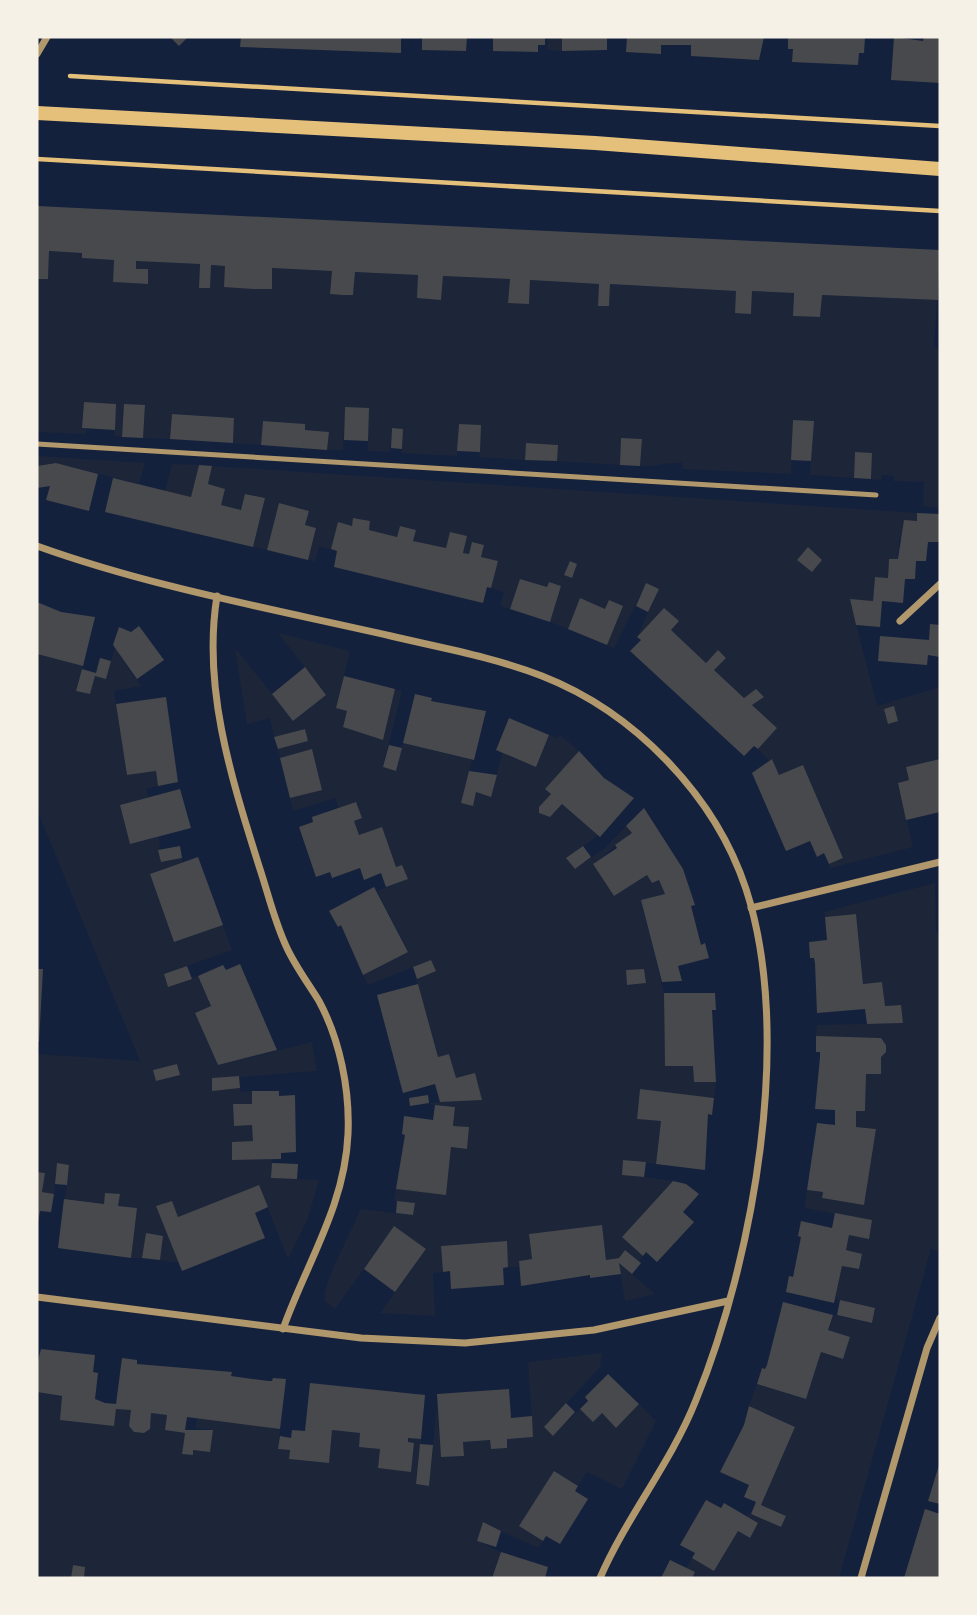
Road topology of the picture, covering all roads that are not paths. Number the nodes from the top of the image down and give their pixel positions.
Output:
1 (47, 37) edge
2 (37, 54) edge
3 (37, 113) edge
4 (940, 169) edge
5 (37, 444) edge
6 (876, 495) dead end
7 (37, 546) edge
8 (940, 584) edge
9 (217, 596) junction
10 (900, 621) dead end
11 (940, 862) edge
12 (751, 908) junction
13 (37, 1297) edge
14 (728, 1301) junction
15 (940, 1318) edge
16 (283, 1329) junction
17 (600, 1578) edge
18 (861, 1578) edge

1 - 2 street
3 - 4 main road
5 - 6 lane
7 - 9 street
8 - 10 street
9 - 12 street
9 - 16 street
11 - 12 street
12 - 14 street
13 - 16 street
14 - 16 street
14 - 17 street
15 - 18 street

